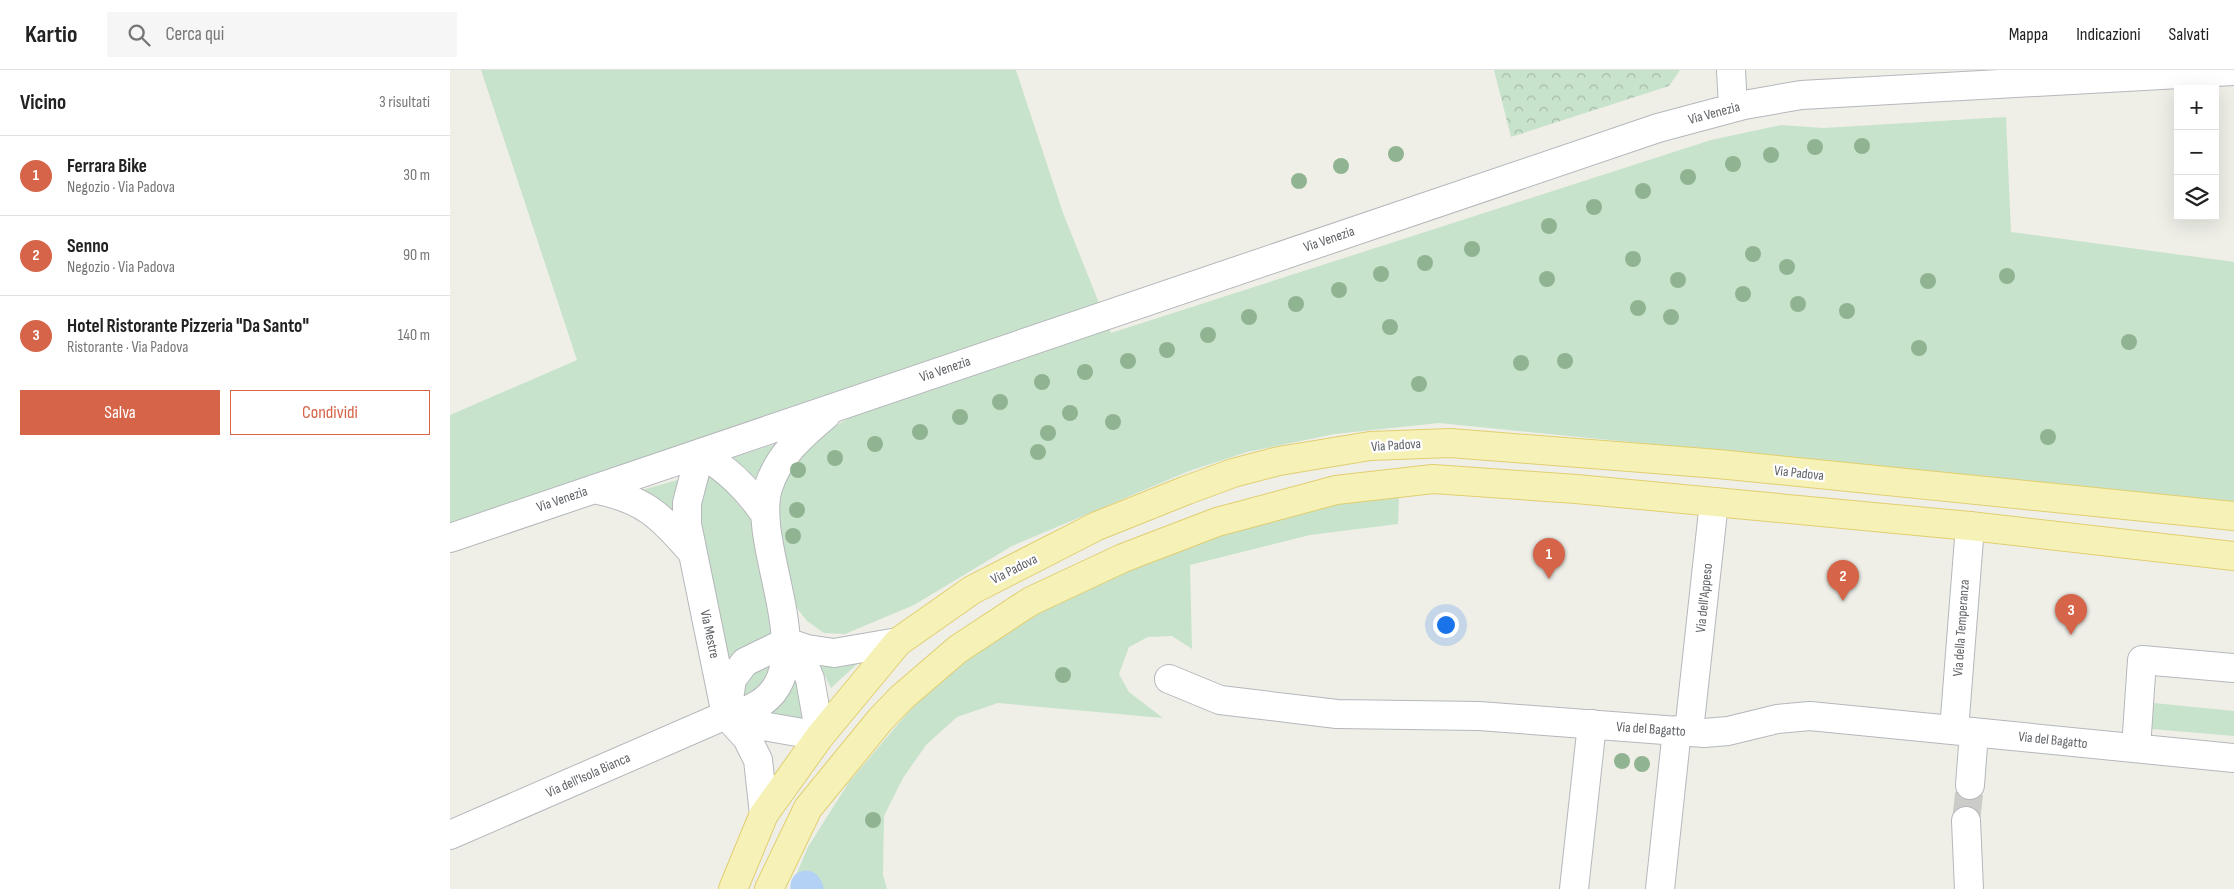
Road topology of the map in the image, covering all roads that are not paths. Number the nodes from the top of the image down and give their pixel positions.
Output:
1 (1731, 70) edge
2 (2234, 71) edge
3 (1733, 108) junction
4 (836, 407) junction
5 (1432, 442) junction
6 (700, 453) junction
7 (1718, 464) junction
8 (1433, 479) junction
9 (594, 489) junction
10 (1714, 502) junction
11 (764, 513) junction
12 (2234, 516) edge
13 (1970, 526) junction
14 (450, 538) edge
15 (693, 554) junction
16 (2226, 558) edge
17 (786, 642) junction
18 (898, 642) junction
19 (2234, 668) edge
20 (1169, 679) dead end
21 (726, 715) junction
22 (1592, 724) junction
23 (1683, 731) junction
24 (1964, 731) junction
25 (820, 736) junction
26 (2136, 748) junction
27 (2234, 758) edge
28 (848, 760) junction
29 (1970, 784) tunnel mouth
30 (764, 814) junction
31 (1966, 821) tunnel mouth
32 (450, 835) edge
33 (732, 889) edge
34 (768, 889) edge
35 (1574, 889) edge
36 (1660, 889) edge
37 (1969, 889) edge

1 - 3 street
2 - 3 street, Via Venezia
3 - 4 street, Via Venezia
4 - 6 street, Via Venezia
4 - 11 street
5 - 7 main road, Via Padova
5 - 8 main road
5 - 18 main road, Via Padova
6 - 9 street, Via Venezia
6 - 11 street
6 - 15 street, Via Mestre
7 - 10 main road, Via dell'Appeso
7 - 12 main road, Via Padova
8 - 10 main road
8 - 28 main road
9 - 14 street, Via Venezia
9 - 15 street, Via Mestre
10 - 13 main road
10 - 23 street, Via dell'Appeso
11 - 17 street
13 - 16 main road
13 - 24 street, Via della Temperanza
15 - 21 street, Via Mestre
17 - 18 street
17 - 21 street, Via Mestre
17 - 21 street
17 - 25 street
18 - 25 main road, Via Padova
19 - 26 street
20 - 22 street, Via del Bagatto
21 - 25 street
21 - 30 street
21 - 32 street, Via dell'Isola Bianca
22 - 23 street, Via del Bagatto
22 - 35 street
23 - 24 street, Via del Bagatto
23 - 36 street, Via dell'Appeso
24 - 26 street, Via del Bagatto
24 - 29 street, Via della Temperanza
25 - 28 main road
25 - 30 main road, Via Padova
26 - 27 street, Via del Bagatto
28 - 34 main road
30 - 33 main road, Via Padova
31 - 37 street

